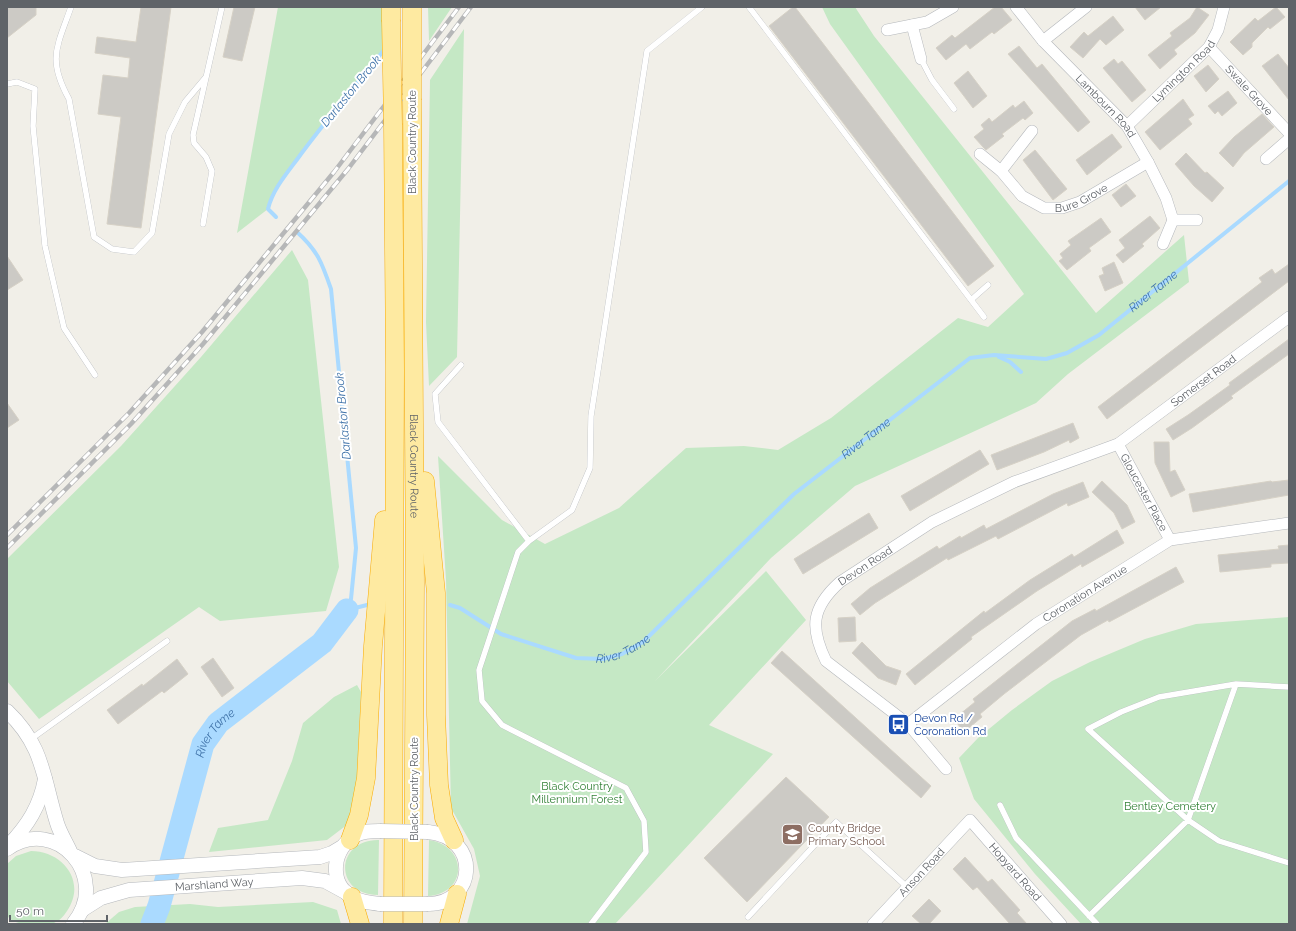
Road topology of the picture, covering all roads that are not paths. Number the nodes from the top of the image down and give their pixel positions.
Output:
1 (71, 7) edge
2 (222, 7) edge
3 (412, 7) edge
4 (702, 7) edge
5 (749, 7) edge
6 (953, 7) edge
7 (1016, 7) edge
8 (1086, 7) edge
9 (1224, 7) edge
10 (391, 14) edge
11 (912, 25) junction
12 (887, 30) dead end
13 (1043, 41) junction
14 (1209, 47) junction
15 (921, 59) joint
16 (206, 77) junction
17 (7, 84) edge
18 (954, 109) dead end
19 (1127, 126) junction
20 (1032, 131) dead end
21 (1289, 133) edge
22 (1289, 139) edge
23 (980, 154) dead end
24 (1266, 159) dead end
25 (1148, 162) junction
26 (1001, 171) junction
27 (1173, 220) junction
28 (1197, 220) dead end
29 (203, 224) dead end
30 (1163, 244) dead end
31 (988, 285) dead end
32 (971, 300) junction
33 (984, 317) dead end
34 (1289, 317) edge
35 (461, 365) dead end
36 (414, 366) junction
37 (95, 375) dead end
38 (394, 422) junction
39 (1118, 444) junction
40 (1289, 523) edge
41 (1170, 540) junction
42 (530, 541) junction
43 (166, 641) dead end
44 (1236, 684) junction
45 (1289, 687) edge
46 (7, 711) edge
47 (908, 724) junction
48 (30, 739) junction
49 (946, 769) dead end
50 (45, 775) junction
51 (1000, 805) dead end
52 (970, 820) joint
53 (1188, 820) junction
54 (454, 840) junction
55 (346, 843) junction
56 (7, 848) edge
57 (72, 854) junction
58 (1289, 863) edge
59 (907, 887) junction
60 (457, 894) junction
61 (350, 895) junction
62 (1089, 916) junction
63 (748, 917) dead end
64 (78, 918) edge
65 (360, 924) edge
66 (393, 924) edge
67 (413, 924) edge
68 (449, 924) edge
69 (591, 924) edge
70 (873, 924) edge
71 (1061, 924) edge
72 (1097, 924) edge

1 - 16 lane
2 - 16 lane
3 - 36 highway, Black Country Route, bridge
4 - 42 lane
5 - 32 lane
6 - 11 street
7 - 13 street, Lambourn Road
8 - 13 street
9 - 14 street, Lymington Road
10 - 38 highway, Black Country Route, bridge
11 - 12 street
11 - 15 street
13 - 19 street, Lambourn Road
14 - 19 street, Lymington Road
14 - 21 street, Swale Grove
15 - 18 lane
16 - 29 lane
17 - 37 lane
19 - 25 street, Lambourn Road
20 - 26 street
22 - 24 street
23 - 26 street, Bure Grove
25 - 26 street, Bure Grove
25 - 27 street, Lambourn Road
27 - 28 street
27 - 30 street
31 - 32 lane
32 - 33 lane
34 - 39 street, Somerset Road
35 - 42 lane
36 - 54 highway
36 - 67 highway, Black Country Route
38 - 55 highway
38 - 66 highway, Black Country Route
39 - 41 street, Gloucester Place
39 - 47 street, Devon Road
40 - 41 street, Coronation Avenue
41 - 47 street, Coronation Avenue
42 - 69 lane
43 - 48 lane
44 - 45 lane
44 - 53 lane
44 - 53 lane
46 - 48 street
47 - 49 street, Devon Road
48 - 50 street
50 - 56 street
50 - 57 street
51 - 62 lane
52 - 59 street, Anson Road
52 - 71 street, Hopyard Road
53 - 58 lane
53 - 62 lane
54 - 55 street, bridge
54 - 60 street
55 - 57 street, Marshland Way
55 - 61 street
56 - 57 street, Marshland Way
57 - 64 street
59 - 63 lane
59 - 70 street, Anson Road
60 - 61 street, bridge
60 - 68 highway
61 - 64 street, Marshland Way
61 - 65 highway
62 - 72 lane

